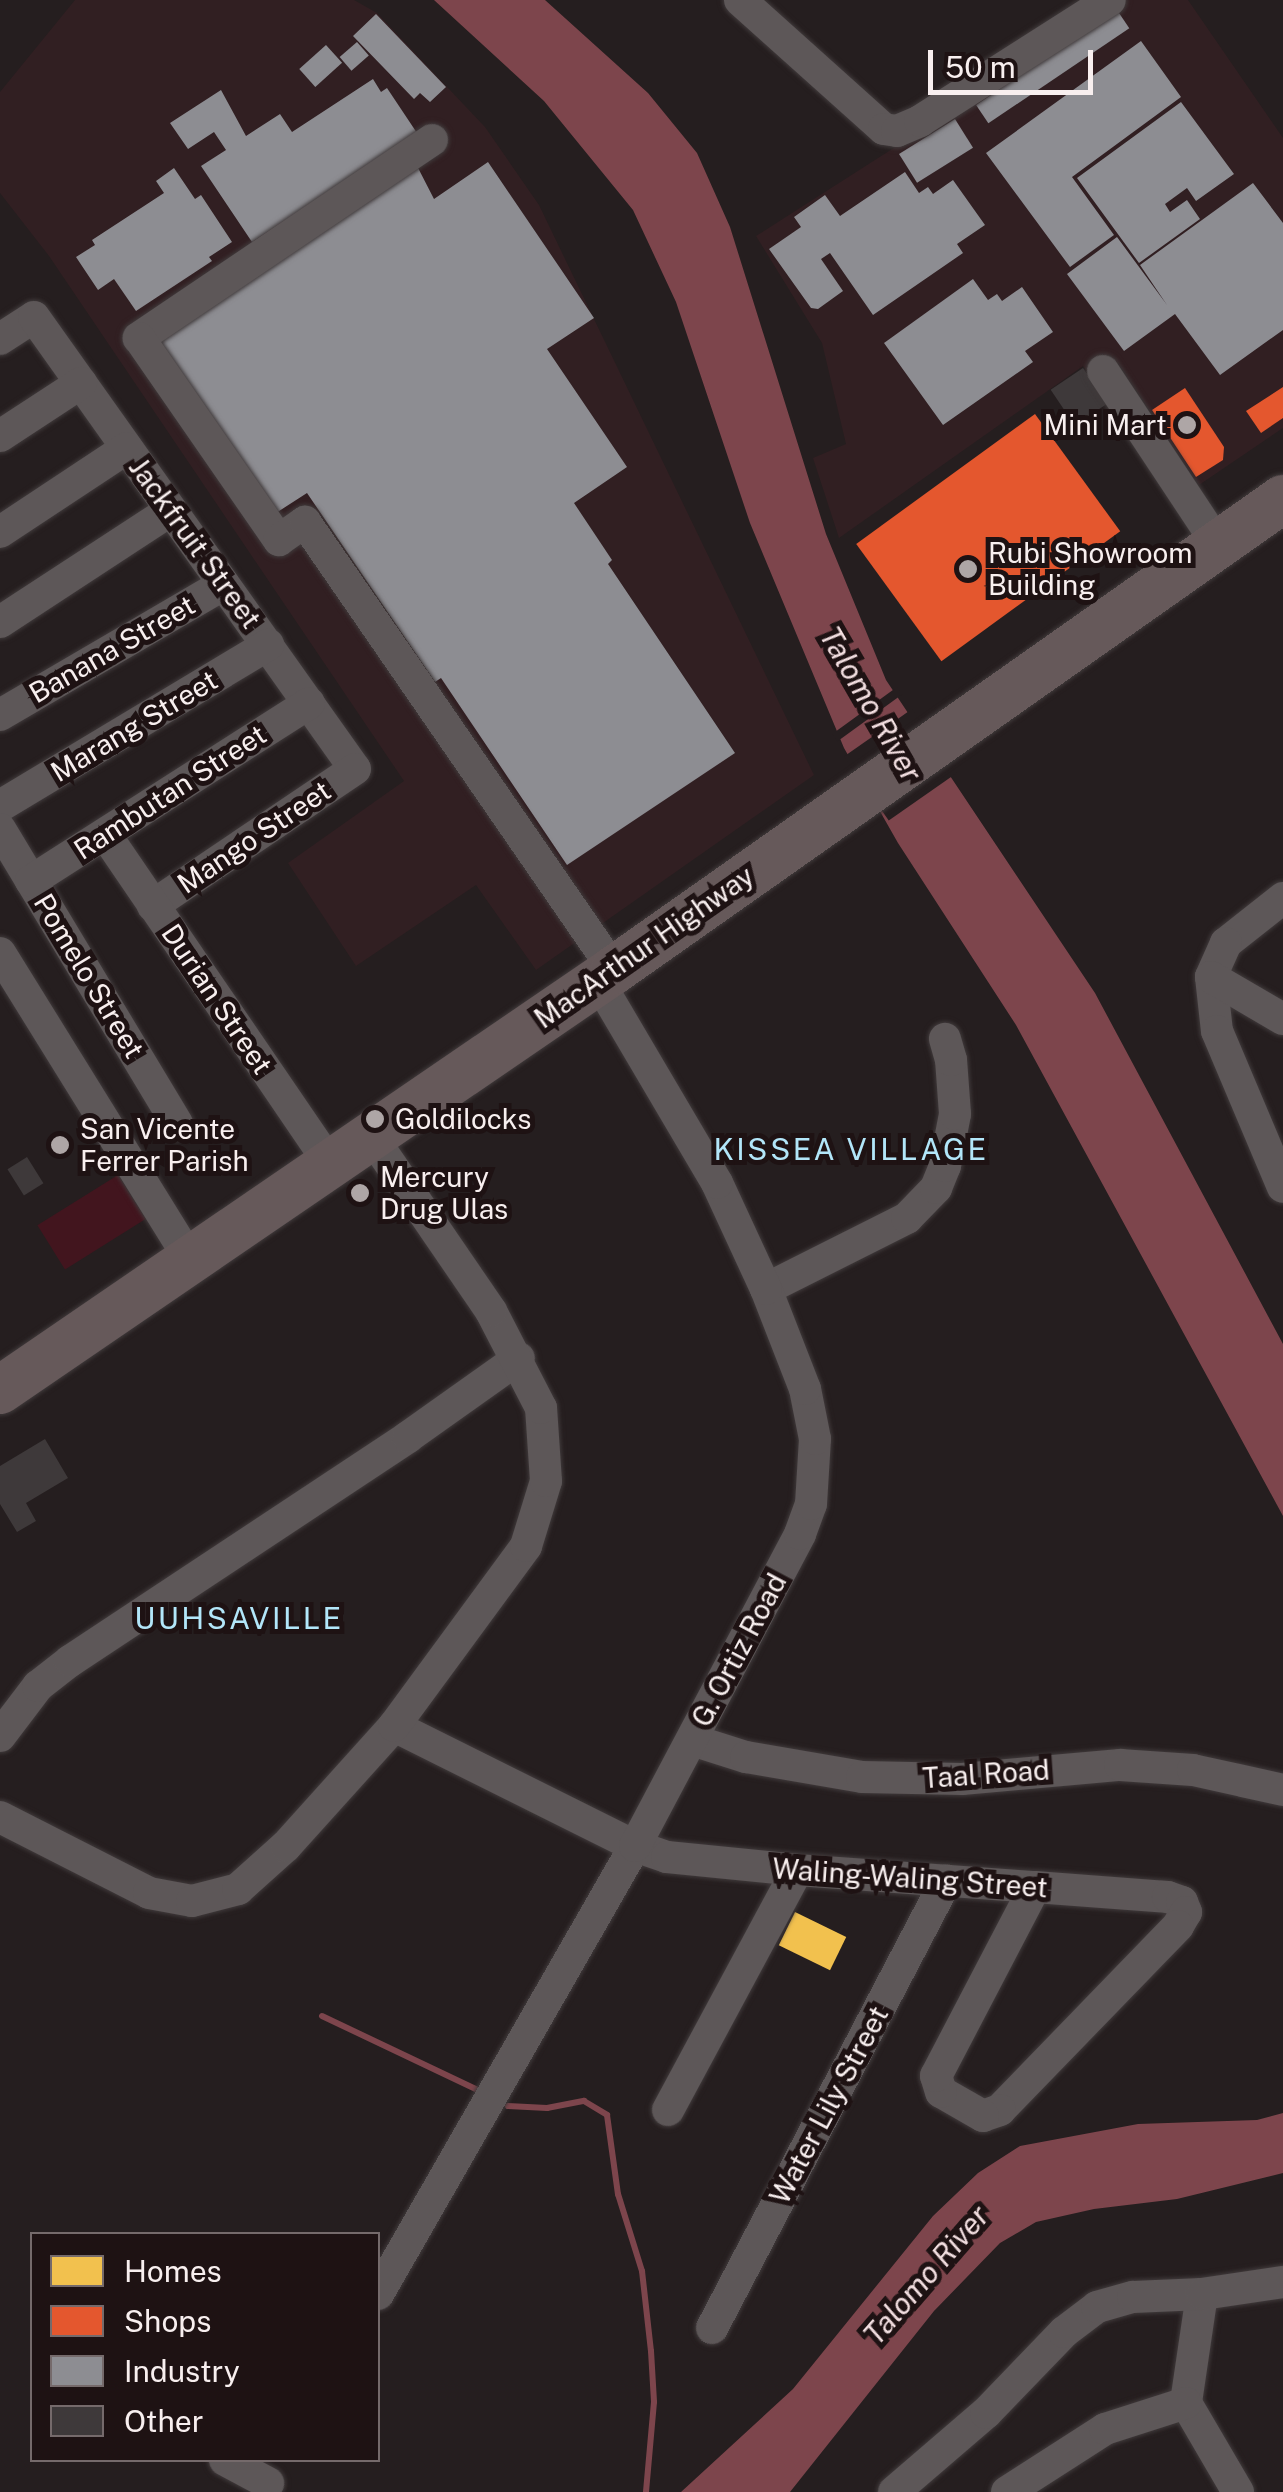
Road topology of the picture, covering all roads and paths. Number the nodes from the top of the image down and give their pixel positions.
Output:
1 (740, 0) edge
2 (1110, 0) edge
3 (432, 140) dead end
4 (0, 339) edge
5 (1104, 370) dead end
6 (81, 383) junction
7 (0, 436) edge
8 (127, 448) junction
9 (1283, 499) edge
10 (171, 510) junction
11 (0, 532) edge
12 (1218, 545) junction
13 (224, 584) junction
14 (0, 622) edge
15 (268, 645) junction
16 (309, 703) junction
17 (0, 715) edge
18 (355, 769) joint
19 (0, 806) edge
20 (0, 829) edge
21 (104, 834) junction
22 (32, 881) junction
23 (1283, 898) edge
24 (153, 905) junction
25 (0, 953) edge
26 (606, 975) junction
27 (1210, 977) junction
28 (1283, 1019) edge
29 (945, 1039) dead end
30 (178, 1124) dead end
31 (371, 1136) junction
32 (330, 1164) junction
33 (1283, 1187) edge
34 (190, 1260) junction
35 (766, 1289) junction
36 (518, 1358) junction
37 (0, 1390) edge
38 (394, 1726) junction
39 (0, 1736) edge
40 (692, 1740) junction
41 (1283, 1790) edge
42 (0, 1817) edge
43 (635, 1846) junction
44 (797, 1870) junction
45 (946, 1881) junction
46 (1035, 1886) junction
47 (668, 2110) dead end
48 (1283, 2282) edge
49 (380, 2291) edge
50 (1202, 2294) junction
51 (712, 2328) dead end
52 (1186, 2402) junction
53 (230, 2462) edge
54 (271, 2478) edge
55 (894, 2492) edge
56 (1007, 2492) edge
57 (1238, 2492) edge

1 - 2 street
3 - 26 street, G. Ortiz Road
4 - 6 street, Jackfruit Street
5 - 12 street
6 - 7 street
6 - 8 street, Jackfruit Street
8 - 10 street, Jackfruit Street
8 - 11 street
9 - 12 highway, MacArthur Highway
10 - 13 street, Jackfruit Street
10 - 14 street
12 - 26 highway, MacArthur Highway
13 - 15 street, Jackfruit Street
13 - 17 street, Banana Street
15 - 16 street, Jackfruit Street
15 - 19 street, Marang Street
16 - 18 street, Jackfruit Street
16 - 21 street, Rambutan Street
18 - 24 street, Mango Street
20 - 22 street, Pomelo Street
21 - 22 street, Rambutan Street
21 - 24 street, Durian Street
22 - 30 street, Pomelo Street
23 - 27 street
24 - 32 street, Durian Street
25 - 34 street
26 - 31 highway, MacArthur Highway
26 - 35 street, G. Ortiz Road
27 - 28 street
27 - 33 street
29 - 35 street
31 - 32 highway, MacArthur Highway
31 - 36 street
32 - 34 highway, MacArthur Highway
34 - 37 highway, MacArthur Highway
35 - 40 street, G. Ortiz Road
36 - 38 street
36 - 39 street
38 - 42 street
38 - 43 street, Waling-Waling Street
40 - 41 street, Taal Road
40 - 43 street, G. Ortiz Road
43 - 44 street, Waling-Waling Street
43 - 49 street, G. Ortiz Road
44 - 45 street, Waling-Waling Street
44 - 47 street
45 - 46 street, Waling-Waling Street
45 - 51 street, Water Lily Street
46 - 46 street, Waling-Waling Street
48 - 50 street
50 - 52 street
50 - 55 street
52 - 56 street
52 - 57 street
53 - 54 street

